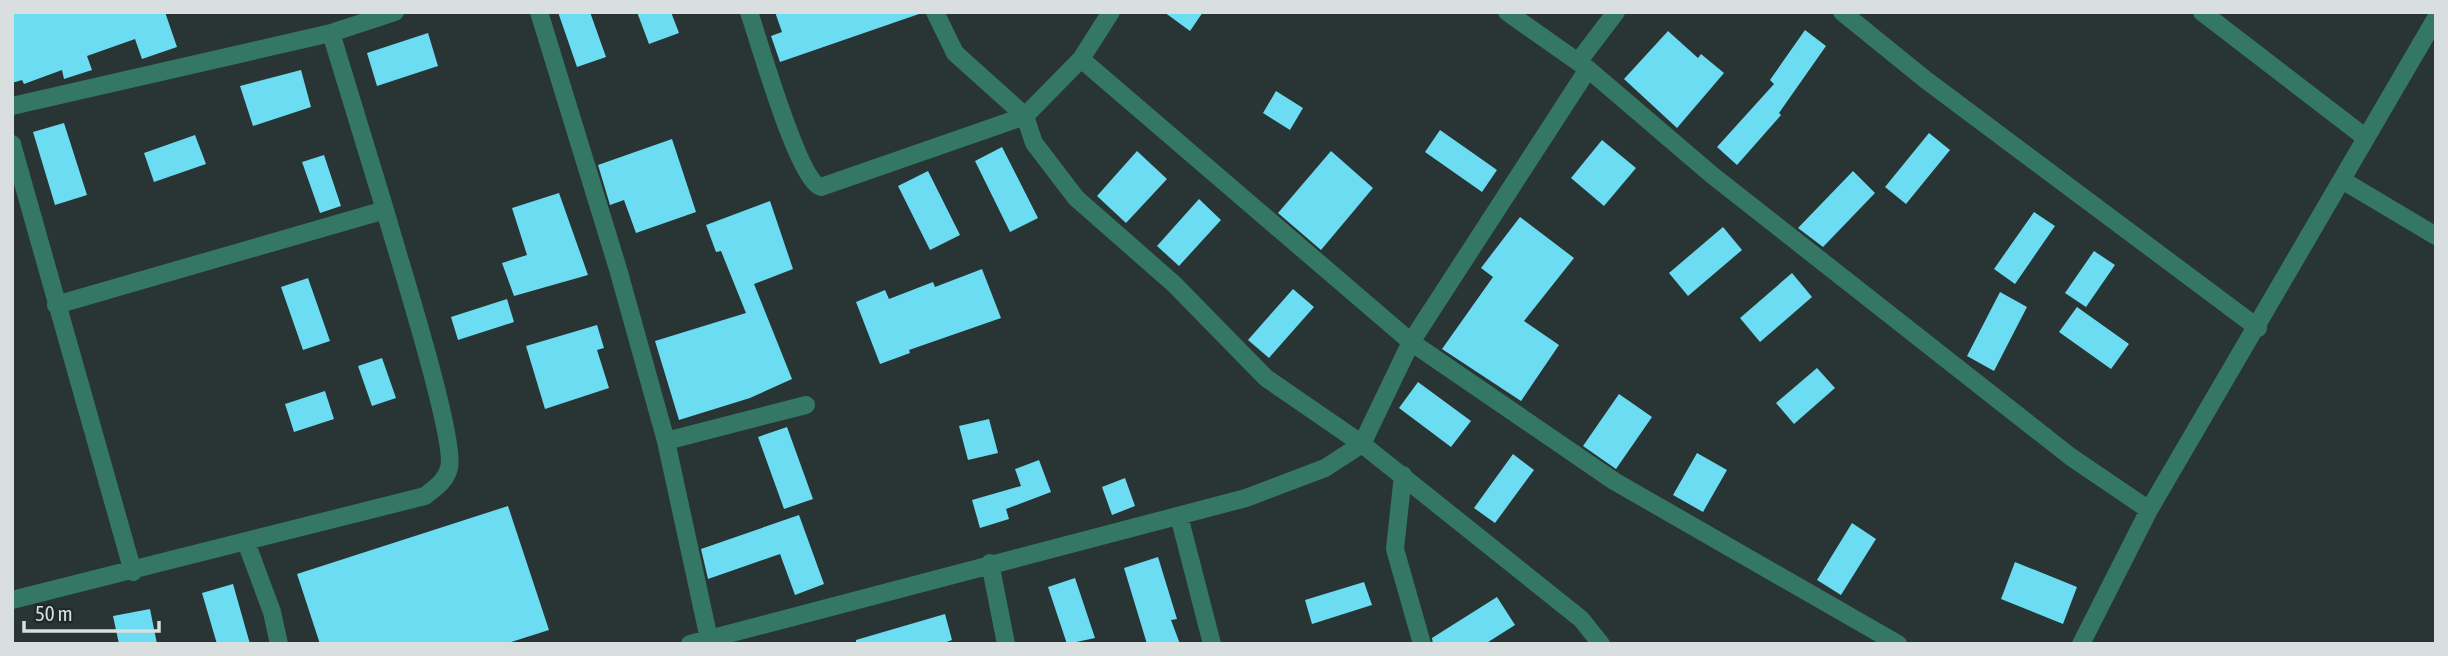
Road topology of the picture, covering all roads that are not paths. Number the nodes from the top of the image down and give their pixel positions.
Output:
1 (395, 12) edge
2 (539, 12) edge
3 (749, 12) edge
4 (935, 12) edge
5 (1111, 12) edge
6 (1507, 12) edge
7 (1616, 12) edge
8 (1842, 12) edge
9 (2202, 12) edge
10 (2436, 18) edge
11 (331, 33) junction
12 (1081, 59) junction
13 (1583, 66) junction
14 (12, 106) edge
15 (1025, 116) junction
16 (2367, 138) junction
17 (12, 144) edge
18 (2343, 180) junction
19 (385, 210) junction
20 (2436, 236) edge
21 (56, 305) junction
22 (2258, 328) junction
23 (1411, 342) junction
24 (806, 405) dead end
25 (666, 442) junction
26 (1362, 444) junction
27 (1403, 475) junction
28 (2149, 510) junction
29 (1180, 516) junction
30 (246, 542) junction
31 (990, 563) junction
32 (133, 572) junction
33 (12, 600) edge
34 (709, 639) junction
35 (279, 644) edge
36 (690, 644) edge
37 (1006, 644) edge
38 (1212, 644) edge
39 (1422, 644) edge
40 (1601, 644) edge
41 (1898, 644) edge
42 (2081, 644) edge

1 - 11 street
2 - 25 street
3 - 15 street
4 - 15 street
5 - 12 street
6 - 13 street
7 - 13 street
8 - 22 street
9 - 16 street
10 - 16 street
11 - 14 street
11 - 19 street
12 - 15 street
12 - 23 street
13 - 23 street
13 - 28 street
15 - 26 street
16 - 18 street
17 - 21 street
18 - 20 street
18 - 22 street
19 - 21 street
19 - 30 street
21 - 32 street
22 - 28 street
23 - 26 street
23 - 41 street
24 - 25 street
25 - 34 street
26 - 27 street
26 - 29 street
27 - 39 street
27 - 40 street
28 - 42 street
29 - 31 street
29 - 38 street
30 - 32 street
30 - 35 street
31 - 34 street
31 - 37 street
32 - 33 street
34 - 36 street

